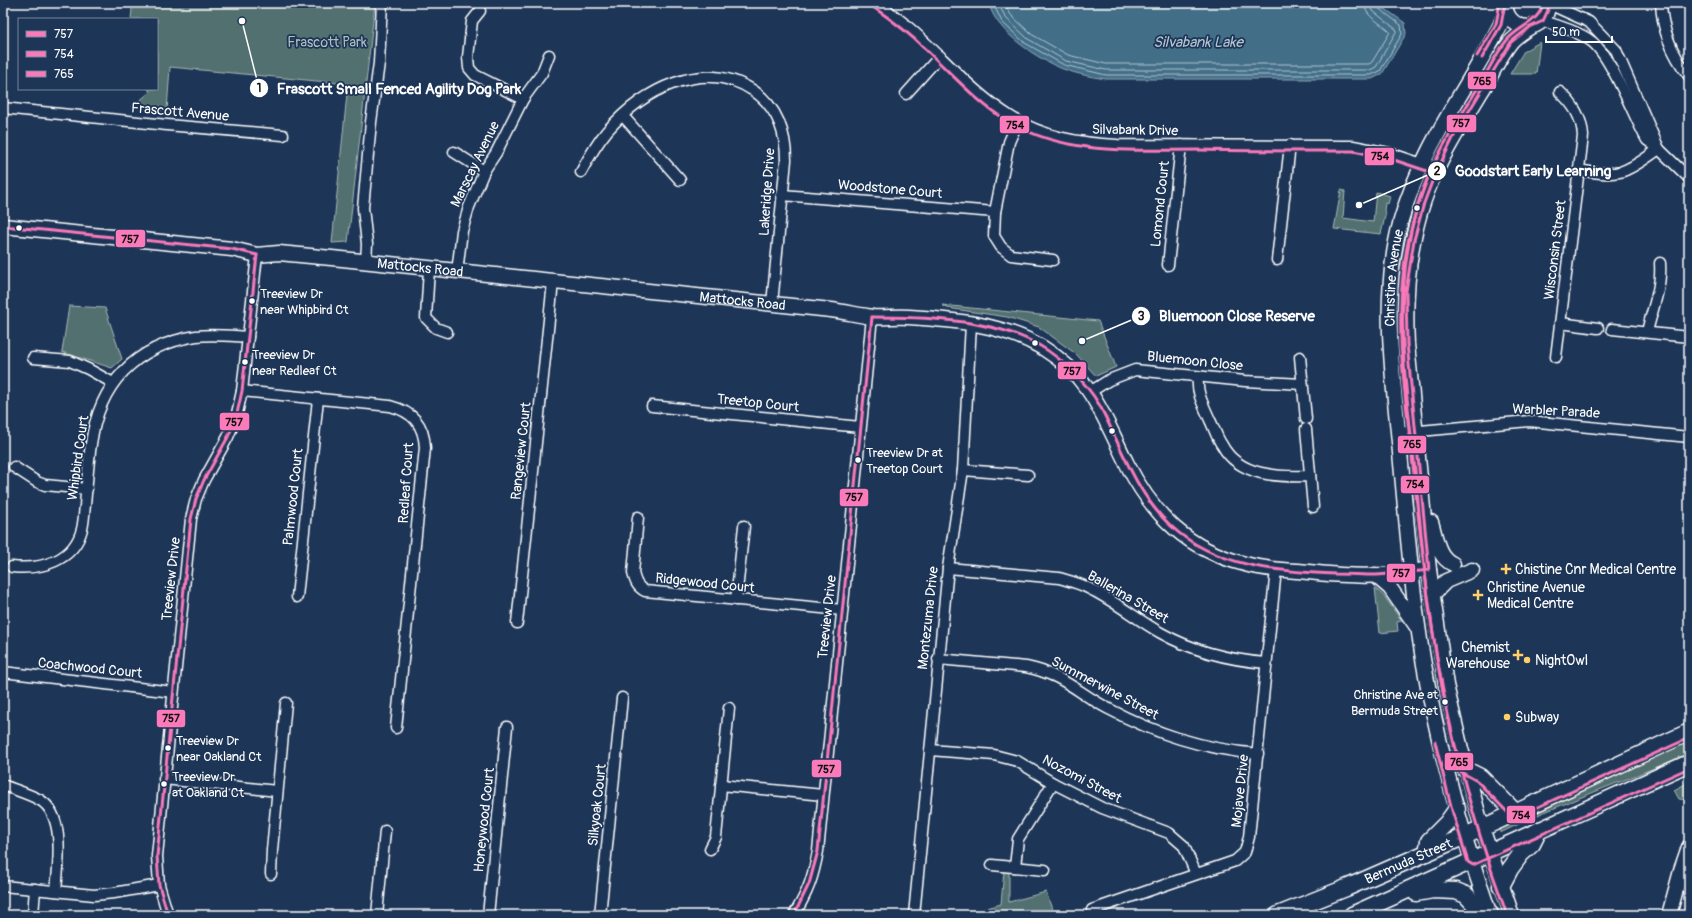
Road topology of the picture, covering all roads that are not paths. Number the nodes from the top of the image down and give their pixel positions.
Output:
1 (382, 3) edge
2 (1660, 3) edge
3 (879, 4) edge
4 (1549, 4) edge
5 (1506, 6) edge
6 (480, 11) dead end
7 (1542, 21) junction
8 (1530, 27) junction
9 (550, 55) dead end
10 (940, 56) junction
11 (1689, 76) edge
12 (1560, 92) dead end
13 (906, 94) dead end
14 (523, 99) junction
15 (3, 108) edge
16 (623, 116) junction
17 (1018, 121) junction
18 (283, 135) dead end
19 (1181, 145) junction
20 (1290, 145) junction
21 (1659, 149) junction
22 (454, 152) dead end
23 (1422, 164) junction
24 (1437, 169) junction
25 (1579, 170) junction
26 (484, 171) junction
27 (581, 172) dead end
28 (1689, 178) edge
29 (680, 180) dead end
30 (782, 195) junction
31 (995, 212) junction
32 (3, 226) edge
33 (257, 255) junction
34 (1053, 260) dead end
35 (1277, 260) dead end
36 (366, 262) junction
37 (1660, 264) dead end
38 (1168, 265) dead end
39 (429, 269) junction
40 (457, 272) junction
41 (553, 282) junction
42 (772, 304) junction
43 (872, 316) junction
44 (1560, 323) junction
45 (971, 324) junction
46 (1598, 328) dead end
47 (1612, 329) dead end
48 (447, 332) dead end
49 (1647, 332) junction
50 (248, 337) junction
51 (1689, 337) edge
52 (1406, 338) junction
53 (1390, 339) junction
54 (1300, 356) dead end
55 (1556, 357) dead end
56 (33, 358) dead end
57 (1198, 376) junction
58 (113, 383) junction
59 (1302, 384) junction
60 (242, 392) junction
61 (1090, 392) junction
62 (318, 399) junction
63 (652, 406) dead end
64 (860, 427) junction
65 (1415, 431) junction
66 (1398, 433) junction
67 (1689, 437) edge
68 (14, 467) dead end
69 (963, 470) junction
70 (1028, 475) dead end
71 (1310, 476) junction
72 (86, 489) junction
73 (1421, 489) junction
74 (1313, 507) dead end
75 (638, 517) dead end
76 (744, 526) dead end
77 (1453, 564) dead end
78 (12, 567) dead end
79 (948, 568) junction
80 (1276, 569) junction
81 (1429, 570) junction
82 (1472, 570) dead end
83 (1411, 572) junction
84 (1375, 575) junction
85 (1432, 595) junction
86 (297, 597) dead end
87 (736, 600) junction
88 (842, 610) junction
89 (517, 624) dead end
90 (1419, 629) junction
91 (938, 659) junction
92 (1266, 663) junction
93 (3, 672) edge
94 (173, 692) junction
95 (622, 698) dead end
96 (286, 703) dead end
97 (729, 708) dead end
98 (507, 727) dead end
99 (396, 728) dead end
100 (1689, 732) edge
101 (930, 750) junction
102 (1258, 754) junction
103 (1689, 763) edge
104 (1466, 770) junction
105 (164, 780) junction
106 (1053, 783) junction
107 (3, 785) edge
108 (721, 785) junction
109 (277, 791) junction
110 (823, 794) junction
111 (1457, 809) junction
112 (1516, 812) junction
113 (1482, 828) junction
114 (1538, 830) junction
115 (385, 831) dead end
116 (1465, 836) junction
117 (1689, 847) edge
118 (710, 849) dead end
119 (1490, 852) junction
120 (1427, 853) junction
121 (1473, 860) junction
122 (992, 864) dead end
123 (1015, 867) junction
124 (1045, 870) dead end
125 (271, 874) dead end
126 (1196, 874) junction
127 (158, 885) junction
128 (3, 886) edge
129 (1501, 886) junction
130 (35, 889) junction
131 (56, 891) junction
132 (1402, 893) junction
133 (1092, 910) dead end
134 (1490, 914) edge
135 (33, 915) edge
136 (168, 915) edge
137 (377, 915) edge
138 (488, 915) edge
139 (600, 915) edge
140 (794, 915) edge
141 (914, 915) edge
142 (1278, 915) edge
143 (1352, 915) edge
144 (1512, 915) edge
145 (1669, 915) edge

1 - 36 street
2 - 11 street
3 - 10 street, Silvabank Drive
4 - 7 main road
4 - 21 street
5 - 8 main road
5 - 23 main road, Christine Avenue
6 - 14 street
7 - 8 main road, Christine Avenue
7 - 21 street
8 - 24 main road, Christine Avenue
9 - 14 street, Marscay Avenue
10 - 13 street
10 - 17 street, Silvabank Drive
12 - 25 street, Wisconsin Street
14 - 26 street, Marscay Avenue
15 - 18 street, Frascott Avenue
16 - 27 street, Lakeridge Drive
16 - 29 street
16 - 30 street, Lakeridge Drive
17 - 19 street, Silvabank Drive
17 - 31 street
19 - 20 street, Silvabank Drive
19 - 38 street, Lomond Court
20 - 23 street, Silvabank Drive
20 - 35 street
21 - 25 street
21 - 28 street
22 - 26 street
23 - 24 street, Silvabank Drive
23 - 53 main road, Christine Avenue
24 - 52 main road, Christine Avenue
25 - 44 street, Wisconsin Street
26 - 40 street, Marscay Avenue
30 - 31 street, Woodstone Court
30 - 42 street, Lakeridge Drive
31 - 34 street
32 - 33 main road, Mattocks Road
33 - 36 main road, Mattocks Road
33 - 50 street, Treeview Drive
36 - 39 main road, Mattocks Road
37 - 49 street
39 - 40 main road, Mattocks Road
39 - 48 street
40 - 41 main road, Mattocks Road
41 - 42 main road, Mattocks Road
41 - 89 street, Rangeview Court
42 - 43 main road, Mattocks Road
43 - 45 main road, Mattocks Road
43 - 64 street, Treeview Drive
44 - 46 street
44 - 55 street, Wisconsin Street
45 - 61 main road, Mattocks Road
45 - 69 street, Montezuma Drive
47 - 49 street
49 - 51 street
50 - 58 street, Whipbird Court
50 - 60 street, Treeview Drive
52 - 53 main road
52 - 65 main road, Christine Avenue
53 - 66 main road, Christine Avenue
54 - 59 street
56 - 58 street
57 - 59 street, Bluemoon Close
57 - 61 street, Bluemoon Close
57 - 71 street
58 - 72 street, Whipbird Court
59 - 71 street
60 - 62 street, Redleaf Court
60 - 94 street, Treeview Drive
61 - 80 main road, Mattocks Road
62 - 86 street, Palmwood Court
62 - 99 street, Redleaf Court
63 - 64 street, Treetop Court
64 - 88 street, Treeview Drive
65 - 66 street, Warbler Parade
65 - 67 street, Warbler Parade
65 - 73 main road, Christine Avenue
66 - 83 main road, Christine Avenue
68 - 72 street
69 - 70 street
69 - 79 street, Montezuma Drive
71 - 74 street
72 - 78 street, Whipbird Court
73 - 77 main road
73 - 81 main road, Christine Avenue
75 - 87 street, Ridgewood Court
76 - 87 street
79 - 91 street, Montezuma Drive
79 - 92 street, Ballerina Street
80 - 84 main road, Mattocks Road
80 - 92 street, Mojave Drive
81 - 83 main road
81 - 85 main road, Christine Avenue
82 - 85 main road
83 - 84 main road
83 - 90 main road, Christine Avenue
84 - 90 main road
85 - 104 main road, Christine Avenue
87 - 88 street, Ridgewood Court
88 - 110 street, Treeview Drive
90 - 111 main road, Christine Avenue
91 - 101 street, Montezuma Drive
91 - 102 street, Summerwine Street
92 - 102 street, Mojave Drive
93 - 94 street, Coachwood Court
94 - 105 street, Treeview Drive
95 - 139 street, Silkyoak Court
96 - 109 street
97 - 108 street
98 - 138 street, Honeywood Court
100 - 112 main road, Bermuda Street
101 - 106 street, Nozomi Street
101 - 141 street, Montezuma Drive
102 - 126 street, Mojave Drive
103 - 114 main road, Bermuda Street
104 - 112 main road
104 - 113 main road, Christine Avenue
105 - 109 street
105 - 127 street, Treeview Drive
106 - 123 street
106 - 126 street, Nozomi Street
107 - 131 street
108 - 110 street
108 - 118 street
109 - 125 street
110 - 140 street, Treeview Drive
111 - 116 main road, Christine Avenue
111 - 120 main road
112 - 113 main road, Bermuda Street
113 - 116 main road, Bermuda Street
113 - 119 main road, Christine Avenue
114 - 119 main road, Bermuda Street
114 - 129 main road
115 - 137 street
116 - 120 main road, Bermuda Street
116 - 121 main road, Christine Avenue
117 - 145 main road
119 - 121 main road, Bermuda Street
119 - 129 main road, Christine Avenue
120 - 142 main road, Bermuda Street
121 - 132 main road, Bermuda Street
121 - 134 main road, Christine Avenue
122 - 123 street
123 - 124 street
126 - 133 street, Mojave Drive
127 - 131 street
127 - 136 street, Treeview Drive
128 - 130 street
129 - 144 main road, Christine Avenue
130 - 131 street
130 - 135 street
132 - 134 main road
132 - 143 main road, Bermuda Street

